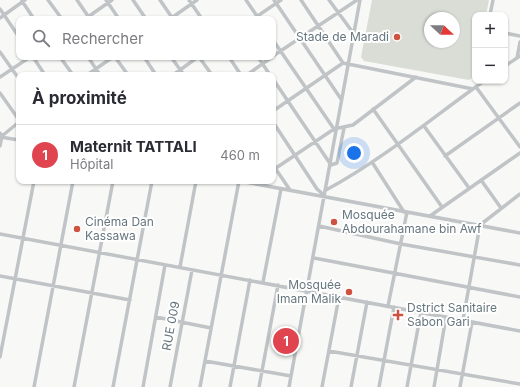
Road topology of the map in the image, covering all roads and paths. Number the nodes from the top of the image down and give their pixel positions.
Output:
1 (48, 0) edge
2 (77, 0) edge
3 (112, 0) edge
4 (133, 0) edge
5 (160, 0) edge
6 (189, 0) edge
7 (197, 0) edge
8 (246, 0) edge
9 (281, 0) edge
10 (301, 0) edge
11 (329, 0) edge
12 (356, 0) edge
13 (360, 0) edge
14 (493, 0) edge
15 (23, 1) edge
16 (107, 1) edge
17 (275, 2) edge
18 (192, 4) junction
19 (0, 9) edge
20 (491, 12) edge
21 (338, 13) junction
22 (4, 15) junction
23 (32, 16) edge
24 (60, 16) edge
25 (86, 16) edge
26 (89, 16) edge
27 (117, 16) edge
28 (144, 16) edge
29 (169, 16) edge
30 (175, 16) edge
31 (200, 16) edge
32 (257, 16) edge
33 (260, 16) edge
34 (0, 18) edge
35 (319, 25) junction
36 (16, 33) edge
37 (354, 34) junction
38 (508, 34) edge
39 (520, 36) edge
40 (299, 38) junction
41 (520, 42) edge
42 (276, 45) edge
43 (280, 51) junction
44 (0, 52) edge
45 (276, 54) edge
46 (519, 57) edge
47 (25, 60) edge
48 (35, 60) edge
49 (62, 60) edge
50 (90, 60) edge
51 (110, 60) edge
52 (116, 60) edge
53 (146, 60) edge
54 (173, 60) edge
55 (194, 60) edge
56 (201, 60) edge
57 (231, 60) edge
58 (260, 60) edge
59 (268, 60) edge
60 (343, 62) junction
61 (348, 63) junction
62 (262, 64) junction
63 (508, 64) edge
64 (11, 69) junction
65 (96, 69) junction
66 (180, 69) junction
67 (43, 72) edge
68 (71, 72) edge
69 (92, 72) edge
70 (98, 72) edge
71 (126, 72) edge
72 (154, 72) edge
73 (176, 72) edge
74 (182, 72) edge
75 (210, 72) edge
76 (239, 72) edge
77 (250, 72) edge
78 (268, 72) edge
79 (325, 75) junction
80 (16, 76) edge
81 (416, 76) junction
82 (0, 77) edge
83 (276, 84) edge
84 (477, 86) edge
85 (306, 88) junction
86 (0, 93) edge
87 (341, 99) junction
88 (287, 100) junction
89 (520, 103) edge
90 (276, 108) edge
91 (373, 109) junction
92 (16, 117) edge
93 (499, 118) junction
94 (16, 124) edge
95 (276, 126) edge
96 (424, 126) junction
97 (344, 128) junction
98 (336, 129) junction
99 (1, 136) edge
100 (16, 139) edge
101 (315, 142) junction
102 (0, 146) edge
103 (397, 146) junction
104 (520, 147) edge
105 (520, 152) edge
106 (295, 155) junction
107 (445, 156) junction
108 (372, 162) junction
109 (331, 165) junction
110 (276, 167) edge
111 (276, 171) edge
112 (481, 180) junction
113 (33, 184) edge
114 (72, 184) edge
115 (112, 184) edge
116 (151, 184) edge
117 (195, 184) edge
118 (239, 184) edge
119 (263, 184) edge
120 (469, 188) junction
121 (281, 189) junction
122 (290, 190) junction
123 (326, 190) junction
124 (520, 194) edge
125 (325, 197) junction
126 (442, 207) junction
127 (501, 208) junction
128 (405, 212) junction
129 (430, 216) junction
130 (480, 225) junction
131 (319, 226) junction
132 (520, 233) edge
133 (0, 234) edge
134 (23, 238) junction
135 (401, 244) junction
136 (61, 245) junction
137 (100, 252) junction
138 (475, 257) junction
139 (314, 258) junction
140 (138, 259) junction
141 (165, 265) junction
142 (520, 265) edge
143 (180, 267) junction
144 (192, 270) junction
145 (395, 273) junction
146 (221, 275) junction
147 (0, 276) edge
148 (15, 279) junction
149 (250, 280) junction
150 (263, 282) junction
151 (278, 285) junction
152 (53, 287) junction
153 (469, 287) junction
154 (307, 291) junction
155 (92, 294) junction
156 (339, 297) junction
157 (520, 297) edge
158 (130, 300) junction
159 (367, 302) junction
160 (388, 306) junction
161 (394, 307) junction
162 (421, 312) junction
163 (156, 317) junction
164 (446, 317) junction
165 (463, 320) junction
166 (182, 321) junction
167 (472, 322) junction
168 (211, 328) junction
169 (520, 331) edge
170 (329, 351) junction
171 (357, 355) junction
172 (0, 357) edge
173 (206, 361) junction
174 (384, 361) junction
175 (234, 366) junction
176 (411, 366) junction
177 (437, 370) junction
178 (262, 371) junction
179 (462, 374) junction
180 (291, 376) junction
181 (520, 384) edge
182 (34, 387) edge
183 (74, 387) edge
184 (113, 387) edge
185 (143, 387) edge
186 (170, 387) edge
187 (200, 387) edge
188 (230, 387) edge
189 (259, 387) edge
190 (289, 387) edge
191 (322, 387) edge
192 (351, 387) edge
193 (379, 387) edge
194 (407, 387) edge
195 (434, 387) edge
196 (460, 387) edge

1 - 24 street
2 - 25 street
3 - 16 street
4 - 28 street
5 - 29 street
6 - 18 street
7 - 18 street
8 - 32 street
9 - 17 street
10 - 35 street
11 - 21 street
12 - 21 street
13 - 37 street
14 - 20 street
15 - 22 street
15 - 23 street
16 - 26 street
16 - 27 street
17 - 33 street
17 - 40 street
18 - 30 street
18 - 31 street
19 - 22 street
21 - 35 street
21 - 37 street
22 - 34 street
22 - 36 street
35 - 40 street
35 - 60 street
37 - 61 street
38 - 39 street
40 - 43 street
40 - 79 street
41 - 46 street
42 - 43 street
43 - 45 street
43 - 85 street
44 - 64 street
46 - 63 street
47 - 64 street
48 - 67 street
49 - 68 street
50 - 65 street
51 - 65 street
52 - 71 street
53 - 72 street
54 - 66 street
55 - 66 street
56 - 75 street
57 - 76 street
58 - 62 street
59 - 62 street
60 - 61 street
60 - 79 street
61 - 81 street
61 - 87 street
62 - 77 street
62 - 78 street
64 - 80 street
64 - 82 street
65 - 69 street
65 - 70 street
66 - 73 street
66 - 74 street
79 - 85 street
79 - 87 street
81 - 84 street
81 - 91 street
83 - 88 street
84 - 93 street
84 - 96 street
85 - 88 street
85 - 98 street
86 - 92 street
87 - 98 street
88 - 90 street
88 - 101 street
89 - 93 street
91 - 97 street
91 - 103 street
93 - 104 street
93 - 107 street
94 - 99 street
95 - 106 street
96 - 103 street
96 - 107 street
97 - 98 street
97 - 109 street
98 - 101 street
98 - 109 street
99 - 100 street
99 - 102 street
101 - 106 street
101 - 109 street
103 - 108 street
103 - 126 street
105 - 112 street
106 - 110 street
106 - 125 street
107 - 120 street
108 - 123 street
108 - 128 street
109 - 123 street
111 - 122 street
112 - 120 street
112 - 127 street
113 - 134 street
114 - 136 street
115 - 137 street
116 - 140 street
117 - 143 street
118 - 146 street
119 - 121 street
120 - 126 street
121 - 122 street
121 - 150 street
122 - 125 street
123 - 125 street
124 - 127 street
125 - 128 street
125 - 131 street
126 - 129 street
127 - 130 street
128 - 129 street
128 - 135 street
129 - 130 street
130 - 132 street
130 - 138 street
131 - 135 street
131 - 139 street
133 - 134 street
134 - 136 street
134 - 148 street
135 - 138 street
135 - 145 street
136 - 137 street
136 - 152 street
137 - 140 street
137 - 155 street
138 - 142 street
138 - 153 street
139 - 145 street
139 - 154 street
140 - 141 street
140 - 158 street
141 - 143 street
141 - 163 street
143 - 144 street
144 - 146 street
144 - 166 street, RUE 009
145 - 153 street
145 - 160 street
146 - 149 street
146 - 168 street
147 - 148 street
148 - 152 street
148 - 172 street
149 - 150 street
149 - 175 street
150 - 151 street
151 - 154 street
151 - 178 street
152 - 155 street
152 - 182 street
153 - 157 street
153 - 165 street
154 - 156 street
154 - 180 street
155 - 158 street
155 - 183 street
156 - 159 street
156 - 170 street
158 - 184 street
159 - 160 street
159 - 171 street
160 - 161 street
161 - 162 street
161 - 174 street
162 - 164 street
162 - 176 street
163 - 166 street
163 - 185 street
164 - 165 street
164 - 177 street
165 - 167 street
166 - 168 street
166 - 186 street, RUE 009
167 - 169 street
167 - 179 street
168 - 173 street
170 - 171 street
170 - 191 street
171 - 174 street
171 - 192 street
173 - 175 street
173 - 187 street
174 - 176 street
174 - 193 street
175 - 178 street
175 - 188 street
176 - 177 street
176 - 194 street
177 - 179 street
177 - 195 street
178 - 180 street
178 - 189 street
179 - 181 street
179 - 196 street
180 - 190 street

